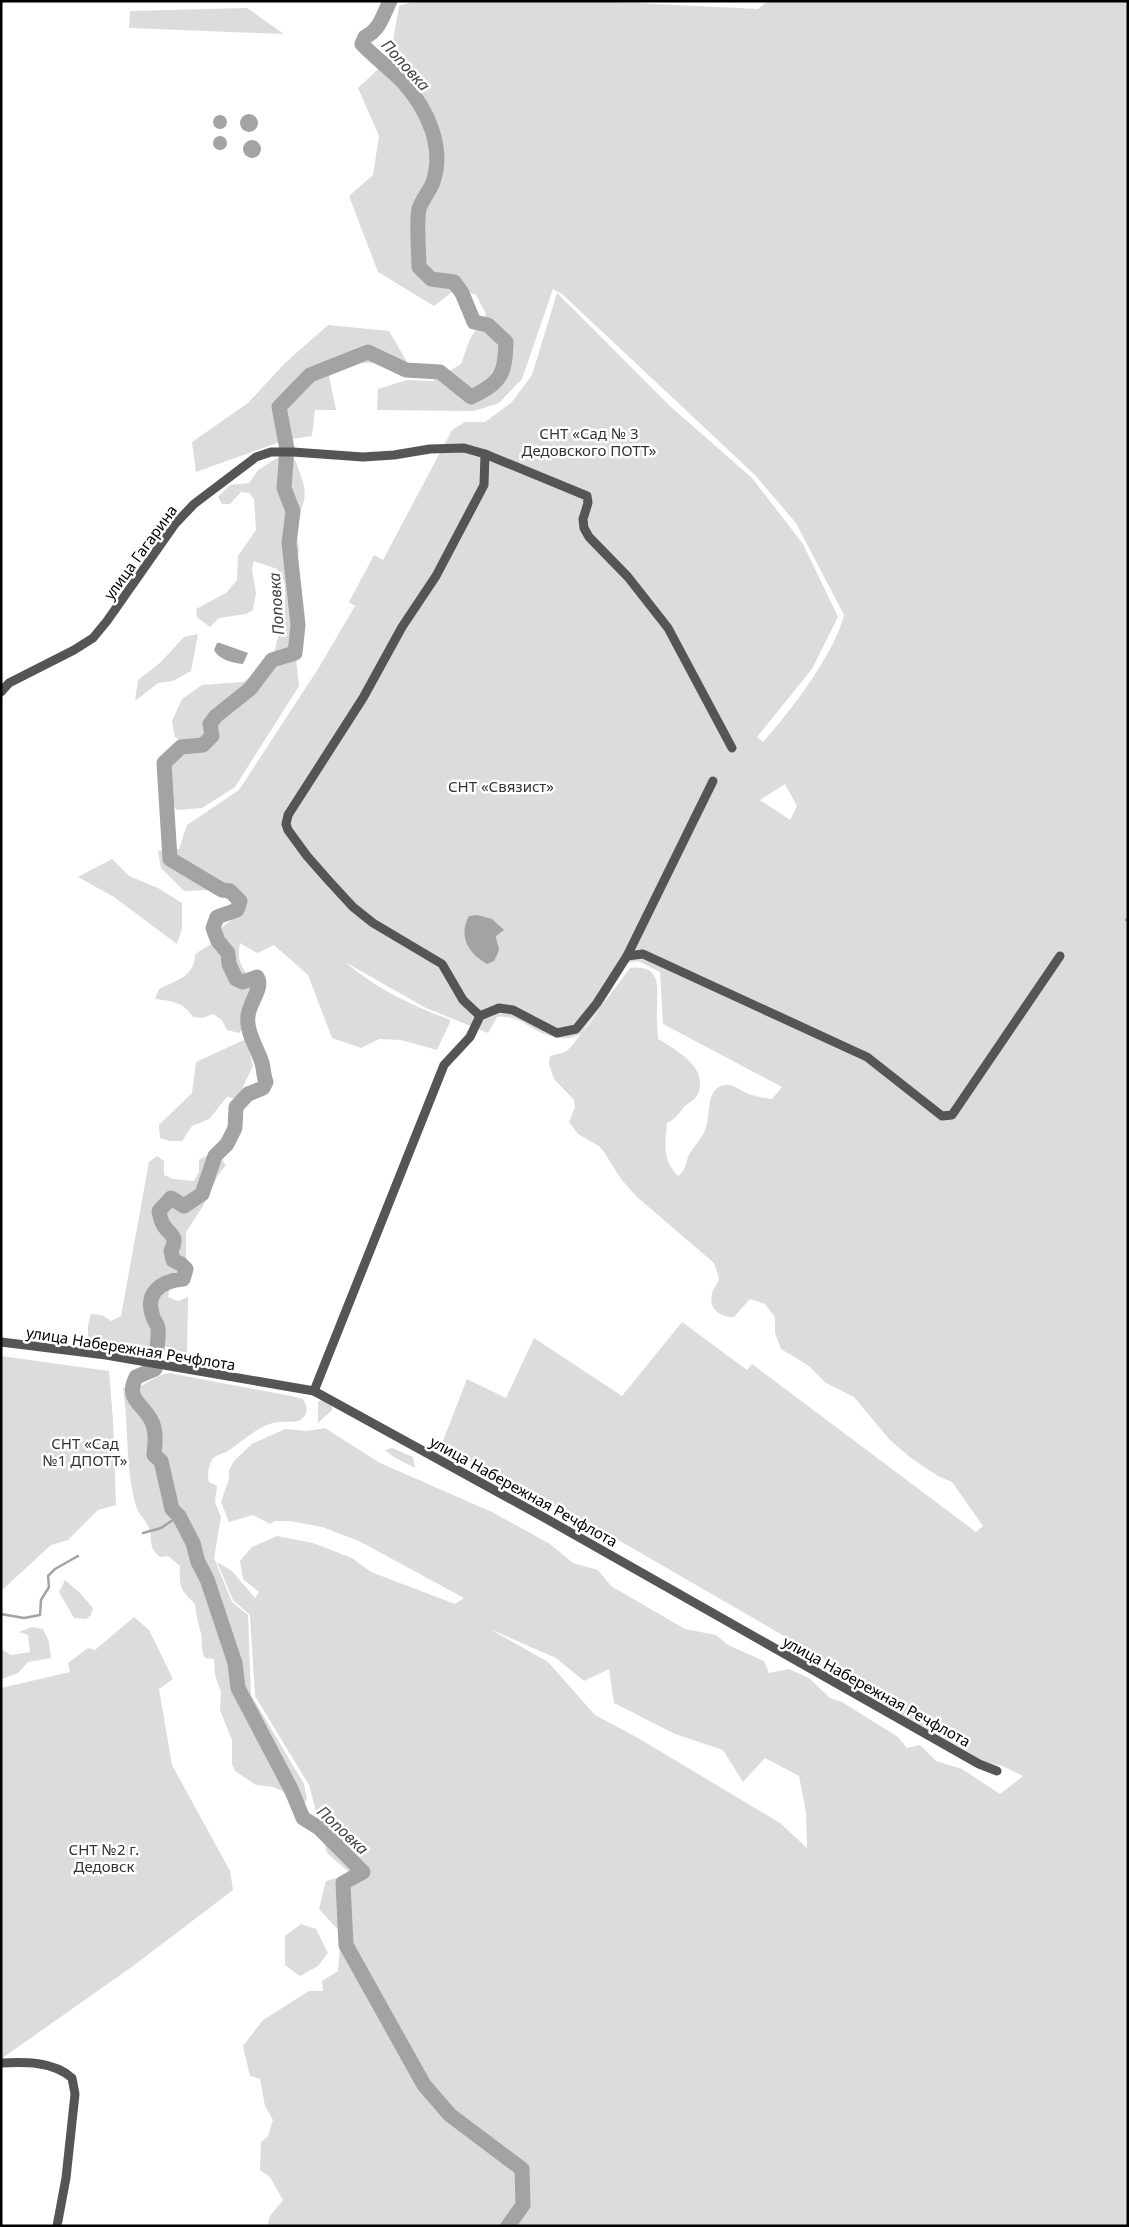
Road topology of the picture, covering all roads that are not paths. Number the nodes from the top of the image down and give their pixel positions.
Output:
1 (485, 454) junction
2 (1, 692) edge
3 (732, 748) dead end
4 (713, 781) dead end
5 (627, 956) junction
6 (1060, 956) dead end
7 (480, 1016) junction
8 (1, 1342) edge
9 (314, 1391) junction
10 (997, 1771) dead end
11 (1, 2063) edge
12 (57, 2226) edge

1 - 2 street, улица Гагарина
1 - 3 street, улица Гагарина
1 - 7 street
4 - 5 street
5 - 6 street
5 - 7 street
7 - 9 street
8 - 9 street, улица Набережная Речфлота
9 - 10 street, улица Набережная Речфлота
11 - 12 street

